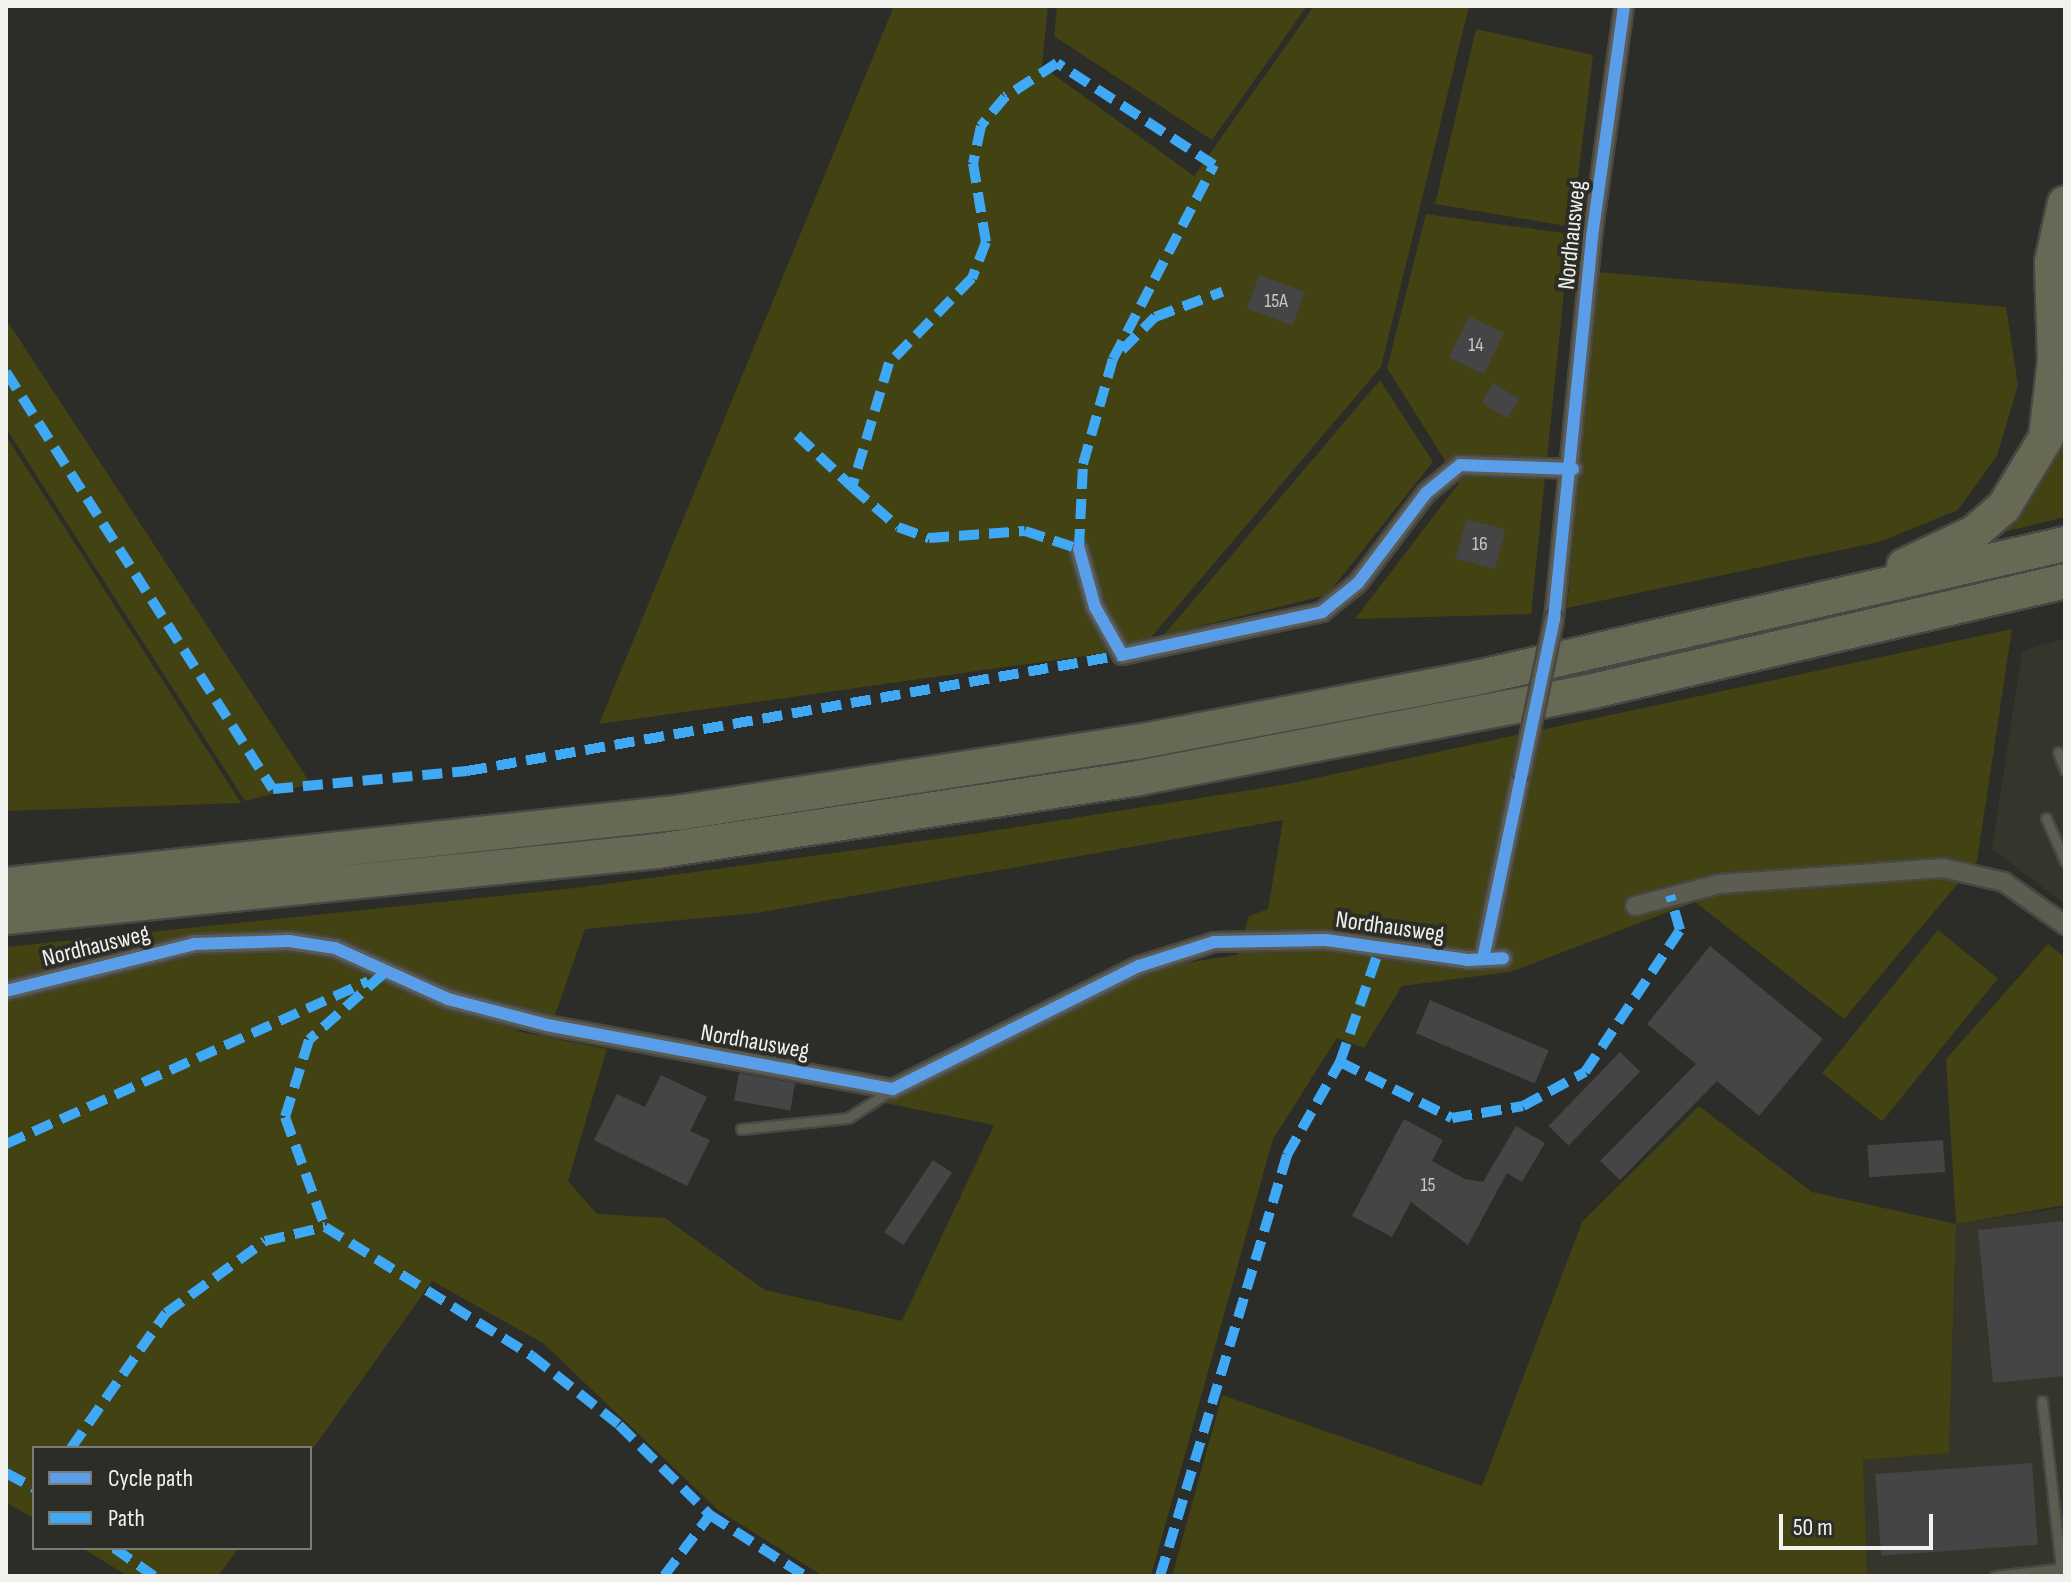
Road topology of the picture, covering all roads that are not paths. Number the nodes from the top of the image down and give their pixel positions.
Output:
1 (1624, 6) edge
2 (2065, 203) edge
3 (2052, 262) junction
4 (2065, 307) edge
5 (1573, 469) junction
6 (2065, 544) edge
7 (1079, 549) dead end
8 (2065, 581) edge
9 (1782, 612) junction
10 (2058, 752) dead end
11 (2065, 770) edge
12 (2046, 818) dead end
13 (2065, 861) edge
14 (6, 885) edge
15 (1635, 906) dead end
16 (6, 917) edge
17 (2065, 925) edge
18 (1484, 954) junction
19 (1503, 958) dead end
20 (6, 991) edge
21 (893, 1089) junction
22 (741, 1129) dead end
23 (2042, 1401) dead end
24 (2063, 1569) edge
25 (1995, 1576) edge

1 - 5 street, Nordhausweg
2 - 3 highway
3 - 4 highway
3 - 9 highway
5 - 7 street
5 - 18 street, Nordhausweg, bridge
6 - 9 highway
8 - 16 highway
9 - 14 highway
10 - 11 lane
12 - 13 lane
15 - 17 street
18 - 19 street, Nordhausweg
18 - 21 street, Nordhausweg
20 - 21 street, Nordhausweg
21 - 22 lane
23 - 24 lane
24 - 25 lane

